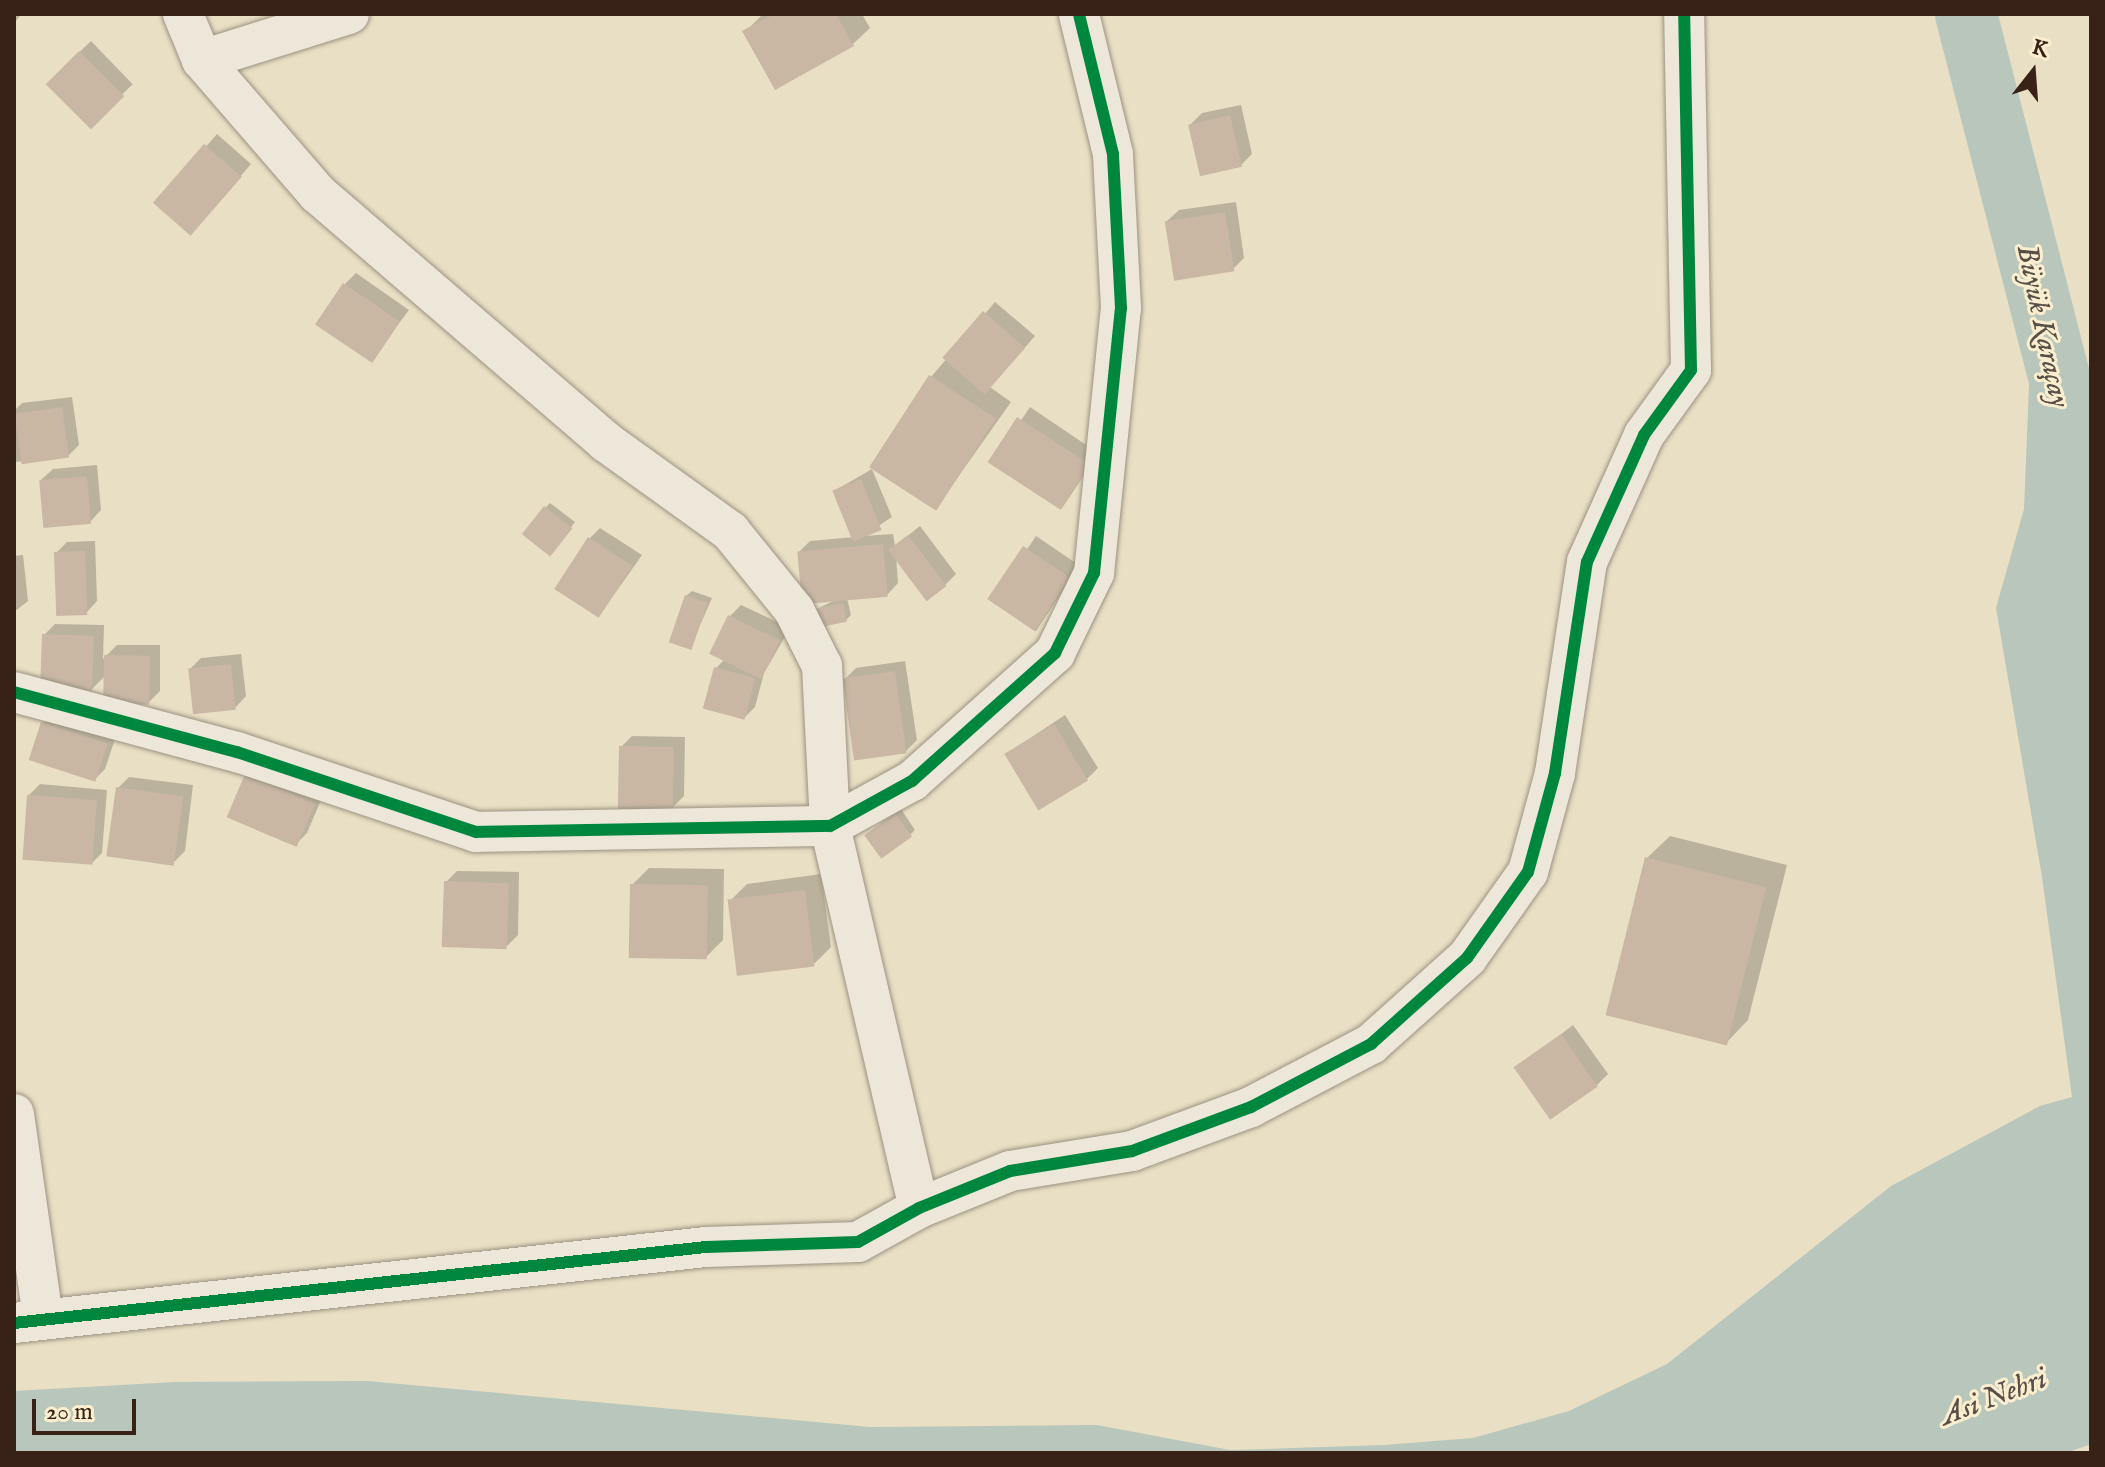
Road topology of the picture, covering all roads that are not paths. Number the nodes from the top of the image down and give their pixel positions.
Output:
1 (183, 14) edge
2 (349, 14) edge
3 (1079, 14) edge
4 (1684, 14) edge
5 (202, 60) junction
6 (14, 692) edge
7 (830, 826) junction
8 (14, 1114) edge
9 (919, 1208) junction
10 (28, 1320) edge

1 - 5 street
2 - 5 street
3 - 7 street
4 - 9 street
5 - 7 street
6 - 7 street
7 - 9 street
8 - 10 street
9 - 10 street

